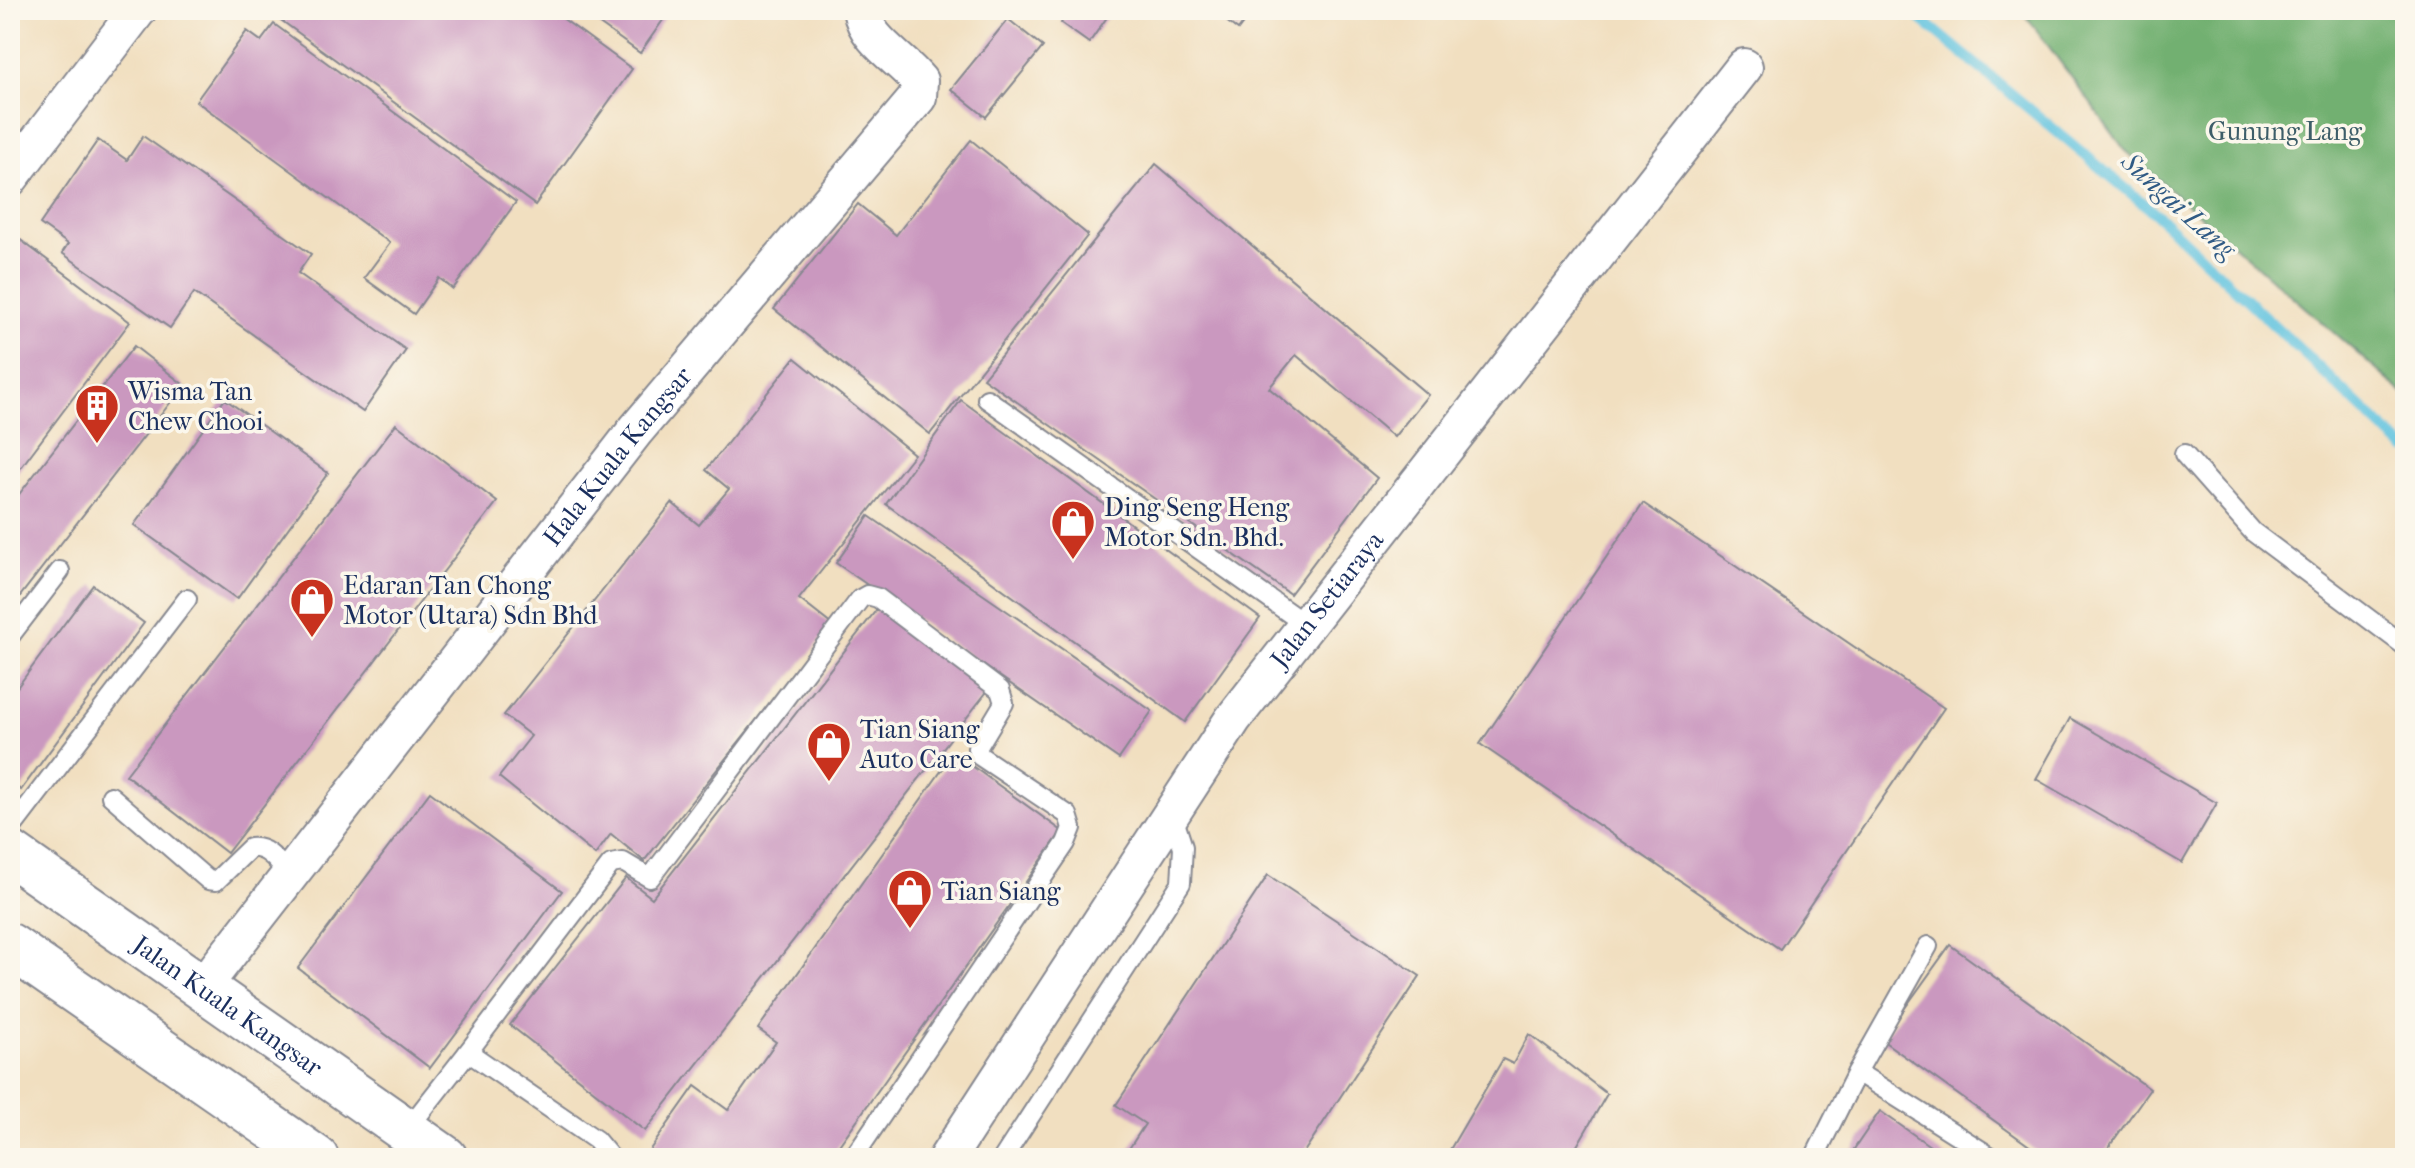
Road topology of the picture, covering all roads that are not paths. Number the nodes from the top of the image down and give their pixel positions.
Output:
1 (138, 10) edge
2 (861, 10) edge
3 (1744, 67) dead end
4 (10, 178) edge
5 (987, 399) dead end
6 (2184, 454) dead end
7 (60, 571) dead end
8 (187, 599) dead end
9 (1306, 625) junction
10 (10, 636) edge
11 (2405, 646) edge
12 (111, 796) dead end
13 (1172, 813) junction
14 (10, 830) edge
15 (10, 853) edge
16 (291, 877) junction
17 (10, 946) edge
18 (1928, 946) dead end
19 (201, 989) junction
20 (468, 1052) junction
21 (1857, 1072) junction
22 (406, 1131) junction
23 (316, 1158) edge
24 (445, 1158) edge
25 (611, 1158) edge
26 (853, 1158) edge
27 (947, 1158) edge
28 (1003, 1158) edge
29 (1814, 1158) edge
30 (1993, 1158) edge

1 - 4 street
2 - 16 street, Hala Kuala Kangsar
3 - 9 street, Jalan Setiaraya
5 - 9 lane
6 - 11 lane
7 - 10 lane
8 - 14 lane
9 - 13 street, Jalan Setiaraya
12 - 16 lane
13 - 27 street, Jalan Setiaraya
13 - 28 lane
15 - 19 highway, Jalan Kuala Kangsar
16 - 19 street, Hala Kuala Kangsar
17 - 23 highway
18 - 21 lane
19 - 22 highway, Jalan Kuala Kangsar
20 - 22 lane
20 - 25 lane
20 - 26 lane
21 - 29 lane
21 - 30 lane
22 - 24 highway, Jalan Kuala Kangsar

